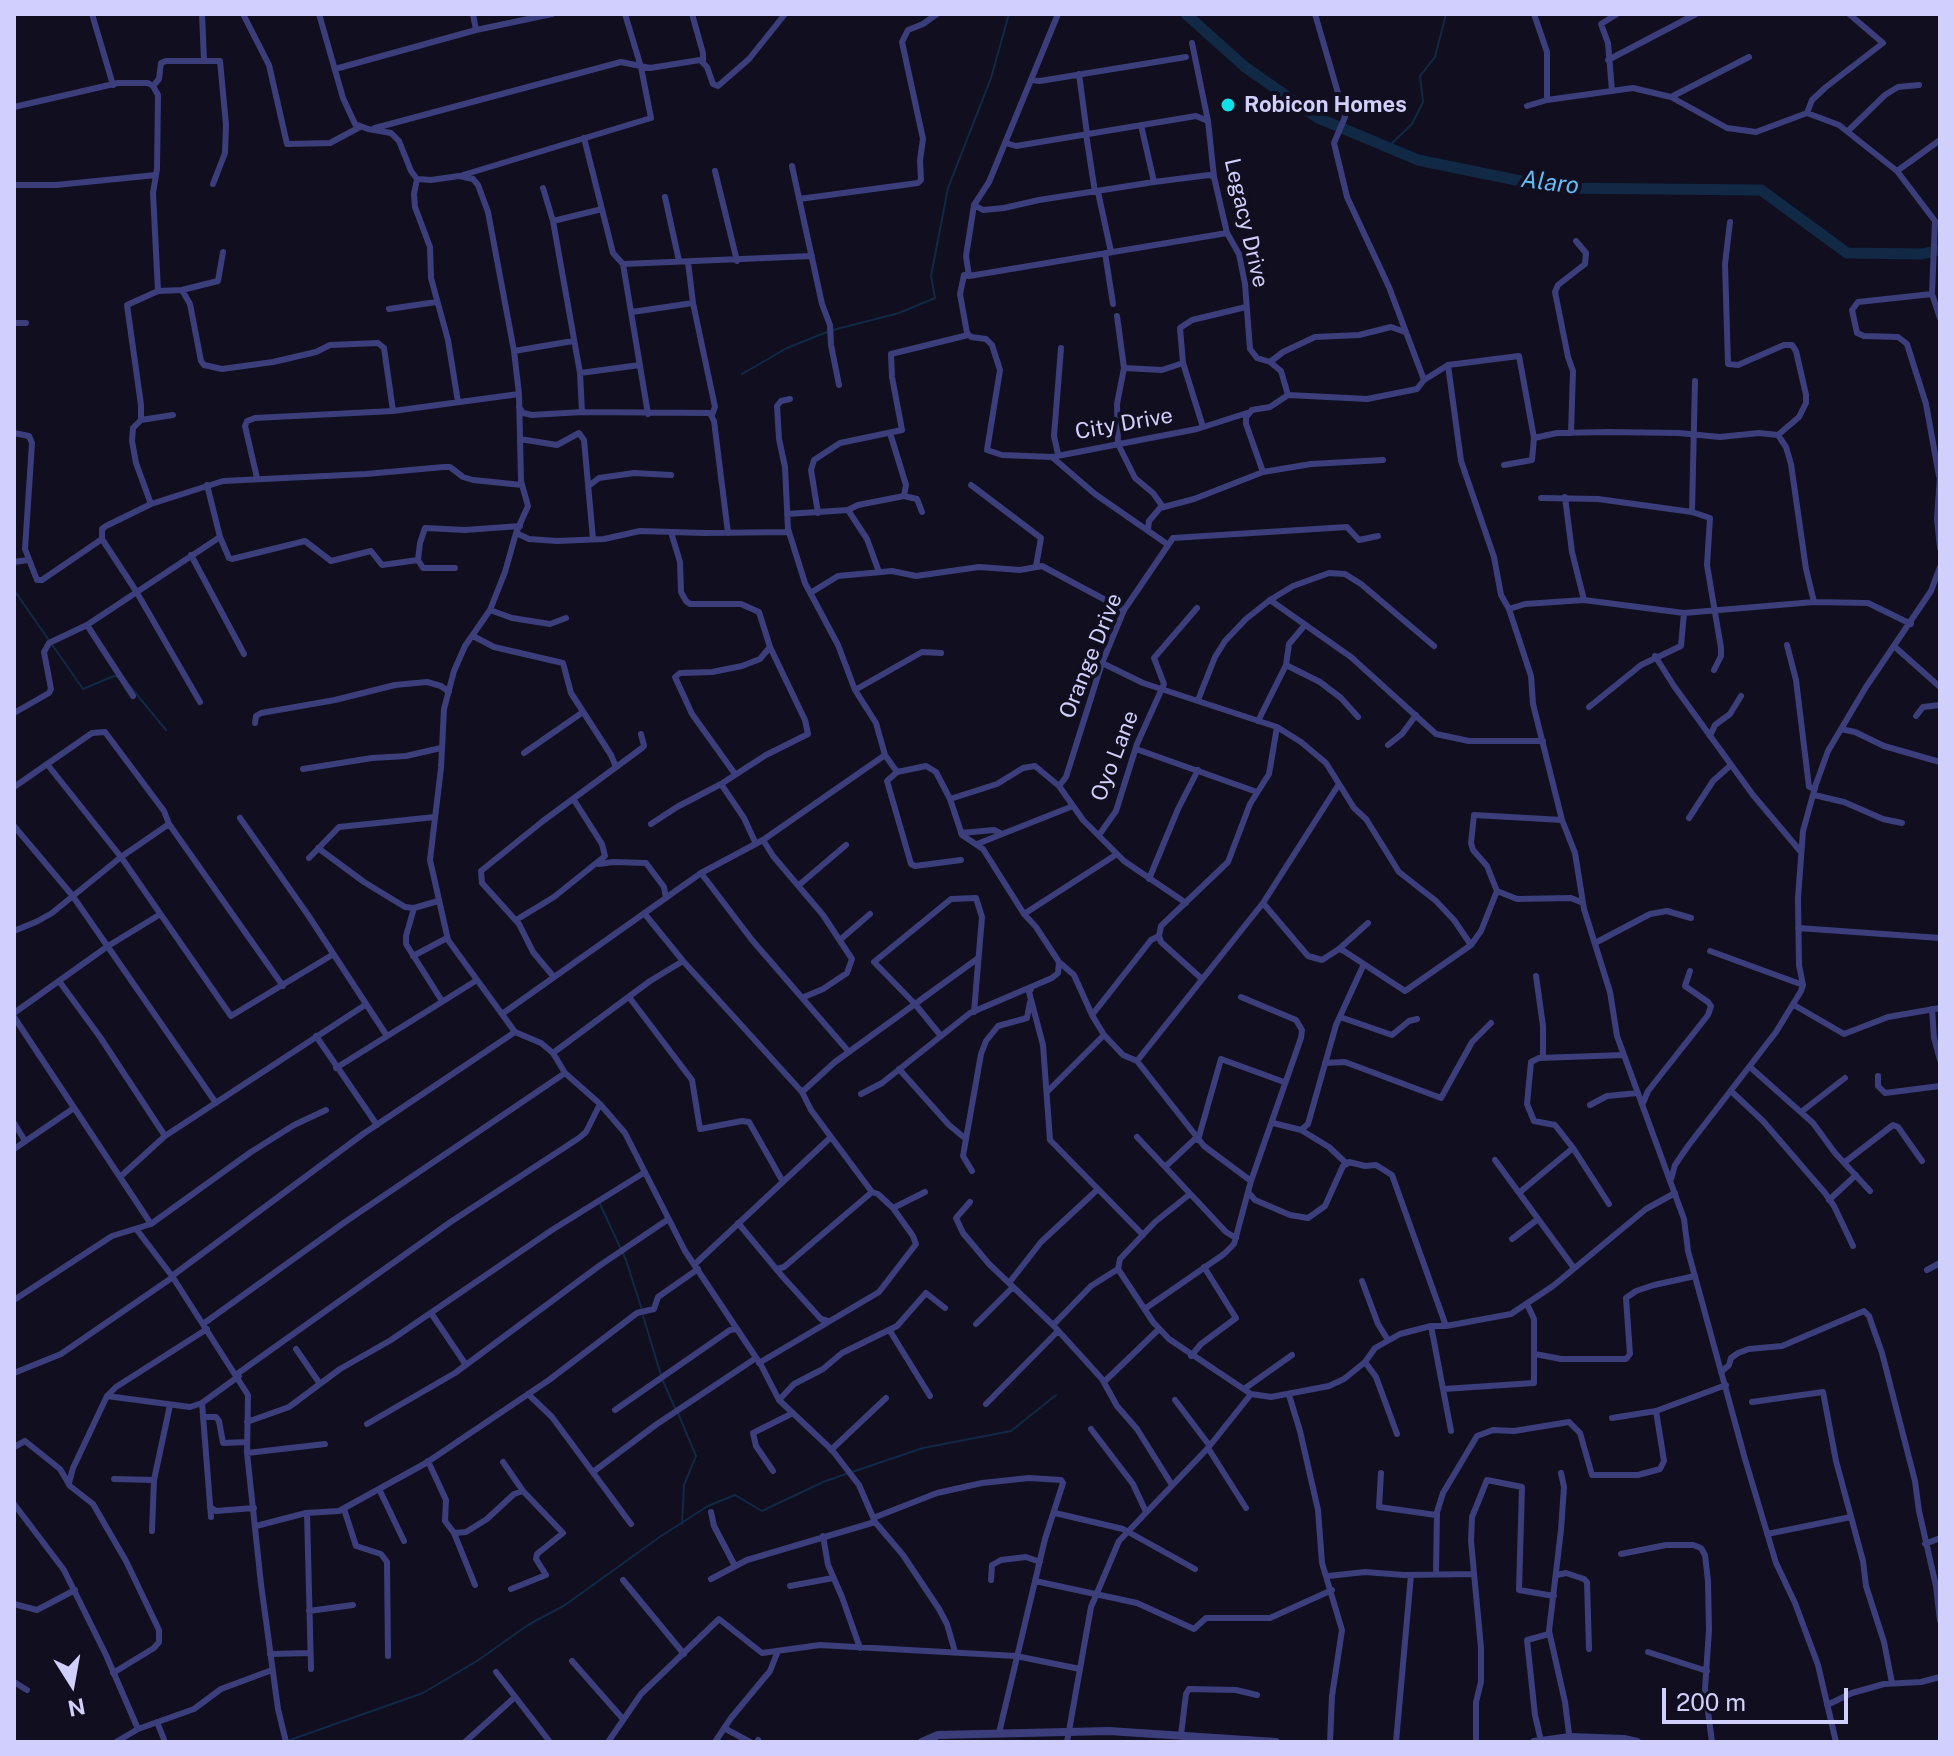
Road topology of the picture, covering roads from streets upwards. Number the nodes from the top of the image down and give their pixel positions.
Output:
1 (92, 14) edge
2 (202, 14) edge
3 (243, 14) edge
4 (319, 14) edge
5 (473, 14) edge
6 (552, 14) edge
7 (625, 14) edge
8 (692, 14) edge
9 (785, 14) edge
10 (937, 14) edge
11 (1058, 14) edge
12 (1315, 14) edge
13 (1534, 14) edge
14 (1617, 14) edge
15 (1696, 14) edge
16 (1849, 14) edge
17 (476, 30) junction
18 (1192, 43) dead end
19 (1186, 57) dead end
20 (1749, 57) dead end
21 (204, 60) junction
22 (1608, 60) junction
23 (703, 62) junction
24 (641, 67) junction
25 (335, 69) junction
26 (1079, 74) junction
27 (1031, 80) junction
28 (113, 85) junction
29 (1919, 85) dead end
30 (153, 86) junction
31 (1612, 91) junction
32 (1671, 97) junction
33 (1547, 100) junction
34 (1527, 106) dead end
35 (14, 107) edge
36 (1807, 113) junction
37 (1208, 121) junction
38 (393, 123) junction
39 (1141, 125) junction
40 (364, 128) junction
41 (1848, 131) junction
42 (391, 133) junction
43 (1086, 134) junction
44 (584, 138) junction
45 (1940, 140) edge
46 (1006, 143) junction
47 (792, 166) dead end
48 (715, 171) dead end
49 (1897, 171) junction
50 (156, 175) junction
51 (459, 176) junction
52 (1214, 177) junction
53 (417, 179) junction
54 (1154, 182) junction
55 (213, 184) dead end
56 (14, 185) edge
57 (543, 188) dead end
58 (1096, 192) junction
59 (665, 197) dead end
60 (799, 199) junction
61 (974, 205) junction
62 (602, 209) junction
63 (553, 221) junction
64 (1730, 222) dead end
65 (1227, 233) junction
66 (1576, 241) dead end
67 (223, 252) dead end
68 (1108, 252) junction
69 (812, 256) junction
70 (679, 261) junction
71 (737, 261) junction
72 (688, 262) junction
73 (623, 264) junction
74 (969, 276) junction
75 (182, 290) junction
76 (158, 291) junction
77 (1932, 294) junction
78 (436, 302) junction
79 (693, 303) junction
80 (1113, 304) dead end
81 (1246, 307) junction
82 (389, 309) dead end
83 (632, 312) junction
84 (1117, 316) dead end
85 (1940, 318) edge
86 (14, 323) edge
87 (26, 323) dead end
88 (1407, 333) junction
89 (967, 334) junction
90 (573, 341) junction
91 (1061, 348) dead end
92 (514, 351) junction
93 (1270, 362) junction
94 (1183, 363) junction
95 (640, 365) junction
96 (1448, 365) junction
97 (1124, 368) junction
98 (580, 373) junction
99 (1424, 380) junction
100 (1695, 381) dead end
101 (839, 385) dead end
102 (519, 394) junction
103 (1288, 395) junction
104 (790, 399) dead end
105 (458, 402) junction
106 (519, 406) junction
107 (393, 411) junction
108 (582, 412) junction
109 (1248, 412) junction
110 (648, 414) junction
111 (173, 415) dead end
112 (712, 415) junction
113 (141, 420) junction
114 (1203, 427) junction
115 (14, 433) edge
116 (890, 433) junction
117 (1571, 433) junction
118 (1694, 435) junction
119 (1778, 435) junction
120 (1534, 438) junction
121 (520, 439) junction
122 (1118, 444) junction
123 (1055, 455) junction
124 (1383, 460) dead end
125 (1504, 465) dead end
126 (1263, 472) junction
127 (671, 475) dead end
128 (1940, 476) edge
129 (257, 478) junction
130 (207, 485) junction
131 (522, 485) junction
132 (590, 485) junction
133 (971, 485) dead end
134 (904, 496) junction
135 (1565, 497) junction
136 (1541, 498) dead end
137 (151, 504) junction
138 (1163, 507) junction
139 (848, 510) junction
140 (922, 512) dead end
141 (1692, 512) junction
142 (818, 513) junction
143 (787, 514) junction
144 (520, 526) junction
145 (1148, 530) junction
146 (671, 532) junction
147 (789, 532) junction
148 (516, 533) junction
149 (728, 533) junction
150 (1378, 536) dead end
151 (220, 537) junction
152 (102, 539) junction
153 (593, 539) junction
154 (1167, 544) junction
155 (1940, 548) edge
156 (191, 555) junction
157 (28, 560) junction
158 (418, 560) junction
159 (14, 562) edge
160 (1036, 566) junction
161 (1940, 567) edge
162 (455, 568) dead end
163 (879, 572) junction
164 (136, 591) junction
165 (1931, 591) junction
166 (812, 592) junction
167 (1940, 596) edge
168 (1270, 600) junction
169 (1584, 600) junction
170 (1814, 602) junction
171 (1197, 608) dead end
172 (1716, 608) junction
173 (1509, 609) junction
174 (490, 610) junction
175 (1124, 610) junction
176 (1684, 613) junction
177 (566, 618) dead end
178 (1911, 624) junction
179 (87, 625) junction
180 (1305, 625) junction
181 (473, 636) junction
182 (1787, 645) dead end
183 (1434, 646) dead end
184 (770, 647) junction
185 (1895, 647) junction
186 (941, 653) dead end
187 (244, 654) dead end
188 (1655, 656) junction
189 (1102, 663) junction
190 (1286, 665) junction
191 (1714, 670) dead end
192 (1940, 687) edge
193 (1162, 689) junction
194 (855, 690) junction
195 (449, 692) junction
196 (133, 696) dead end
197 (1741, 696) dead end
198 (1198, 700) junction
199 (200, 702) dead end
200 (1940, 705) edge
201 (1589, 707) dead end
202 (583, 712) junction
203 (14, 713) edge
204 (1416, 715) junction
205 (1916, 716) dead end
206 (1358, 717) dead end
207 (1258, 721) junction
208 (255, 723) dead end
209 (1277, 727) junction
210 (1841, 729) junction
211 (641, 734) dead end
212 (1710, 736) junction
213 (1543, 741) junction
214 (1388, 745) dead end
215 (441, 748) junction
216 (1136, 749) junction
217 (524, 753) dead end
218 (885, 755) junction
219 (1940, 762) edge
220 (47, 764) junction
221 (1731, 765) junction
222 (616, 767) junction
223 (303, 769) dead end
224 (1198, 770) junction
225 (897, 772) junction
226 (735, 774) junction
227 (721, 784) junction
228 (1339, 784) junction
229 (1059, 786) junction
230 (14, 787) edge
231 (1257, 792) junction
232 (1814, 792) junction
233 (950, 799) junction
234 (574, 800) junction
235 (1073, 806) junction
236 (435, 817) junction
237 (240, 818) dead end
238 (1689, 818) dead end
239 (1562, 820) junction
240 (1902, 823) dead end
241 (169, 824) junction
242 (651, 824) dead end
243 (14, 826) edge
244 (961, 833) junction
245 (1002, 834) junction
246 (1099, 835) junction
247 (760, 842) junction
248 (977, 844) junction
249 (846, 845) dead end
250 (318, 848) junction
251 (1802, 853) junction
252 (1117, 854) junction
253 (121, 857) junction
254 (309, 858) dead end
255 (961, 860) dead end
256 (596, 865) junction
257 (701, 873) junction
258 (1149, 879) junction
259 (799, 885) junction
260 (664, 887) junction
261 (1497, 891) junction
262 (674, 893) junction
263 (72, 895) junction
264 (666, 898) junction
265 (438, 901) junction
266 (1186, 903) junction
267 (1263, 903) junction
268 (1583, 903) junction
269 (414, 908) junction
270 (644, 913) junction
271 (870, 914) dead end
272 (1024, 914) junction
273 (159, 915) junction
274 (1691, 918) dead end
275 (516, 920) junction
276 (1368, 923) dead end
277 (1798, 928) junction
278 (14, 931) edge
279 (1159, 936) junction
280 (447, 938) junction
281 (1940, 938) edge
282 (841, 939) junction
283 (1595, 943) junction
284 (1471, 945) junction
285 (108, 946) junction
286 (1339, 949) junction
287 (1710, 951) dead end
288 (332, 955) junction
289 (413, 956) junction
290 (977, 959) junction
291 (683, 961) junction
292 (1059, 962) junction
293 (1363, 966) junction
294 (1690, 971) dead end
295 (553, 976) junction
296 (1536, 976) dead end
297 (1202, 979) junction
298 (477, 980) junction
299 (59, 981) junction
300 (1803, 985) junction
301 (283, 986) junction
302 (1030, 992) junction
303 (629, 997) junction
304 (804, 997) junction
305 (1241, 997) dead end
306 (442, 1001) junction
307 (915, 1004) junction
308 (365, 1005) junction
309 (1794, 1005) junction
310 (1936, 1009) edge
311 (974, 1012) junction
312 (502, 1014) junction
313 (14, 1015) edge
314 (1092, 1015) junction
315 (1340, 1017) junction
316 (1417, 1019) dead end
317 (1491, 1023) dead end
318 (515, 1032) junction
319 (1104, 1035) junction
320 (316, 1036) junction
321 (387, 1036) junction
322 (941, 1036) junction
323 (849, 1052) junction
324 (553, 1053) junction
325 (1624, 1055) junction
326 (1543, 1058) junction
327 (1940, 1060) edge
328 (1137, 1061) junction
329 (1325, 1063) junction
330 (1750, 1067) junction
331 (336, 1068) junction
332 (899, 1069) junction
333 (565, 1073) junction
334 (1878, 1076) dead end
335 (1845, 1078) dead end
336 (1284, 1082) junction
337 (1940, 1086) edge
338 (802, 1092) junction
339 (1047, 1092) junction
340 (1732, 1092) junction
341 (1638, 1093) junction
342 (861, 1094) dead end
343 (216, 1103) junction
344 (1643, 1103) junction
345 (600, 1104) junction
346 (1590, 1105) dead end
347 (74, 1108) junction
348 (326, 1110) dead end
349 (1801, 1112) junction
350 (14, 1123) edge
351 (1273, 1123) junction
352 (377, 1125) junction
353 (1301, 1130) junction
354 (165, 1136) junction
355 (831, 1137) junction
356 (1137, 1137) dead end
357 (966, 1139) junction
358 (1197, 1139) junction
359 (25, 1141) junction
360 (1573, 1148) junction
361 (14, 1149) edge
362 (1495, 1160) dead end
363 (1922, 1161) dead end
364 (1665, 1162) junction
365 (1845, 1162) junction
366 (1347, 1164) junction
367 (1675, 1165) junction
368 (1165, 1167) junction
369 (972, 1171) dead end
370 (645, 1172) junction
371 (1856, 1175) junction
372 (120, 1177) junction
373 (1671, 1179) junction
374 (1251, 1181) junction
375 (783, 1182) junction
376 (1097, 1190) junction
377 (1870, 1191) dead end
378 (872, 1192) junction
379 (925, 1192) dead end
380 (1248, 1192) junction
381 (1520, 1192) junction
382 (1675, 1193) junction
383 (1190, 1194) junction
384 (1246, 1200) junction
385 (1255, 1200) junction
386 (1829, 1200) junction
387 (970, 1202) dead end
388 (1609, 1204) dead end
389 (893, 1208) junction
390 (1538, 1219) junction
391 (667, 1220) junction
392 (738, 1223) junction
393 (151, 1224) junction
394 (137, 1230) junction
395 (1143, 1235) junction
396 (1236, 1238) junction
397 (1512, 1239) dead end
398 (1853, 1246) dead end
399 (1940, 1263) edge
400 (697, 1267) junction
401 (1204, 1267) junction
402 (780, 1268) junction
403 (1574, 1268) junction
404 (1118, 1269) junction
405 (1927, 1270) dead end
406 (172, 1276) junction
407 (1695, 1276) junction
408 (1362, 1281) dead end
409 (1011, 1285) junction
410 (14, 1300) edge
411 (1527, 1304) junction
412 (945, 1308) dead end
413 (1146, 1308) junction
414 (431, 1313) junction
415 (824, 1322) junction
416 (976, 1324) dead end
417 (205, 1326) junction
418 (1431, 1326) junction
419 (1446, 1326) junction
420 (733, 1327) junction
421 (1055, 1328) junction
422 (1159, 1329) junction
423 (890, 1331) junction
424 (1388, 1340) junction
425 (296, 1349) dead end
426 (1535, 1354) junction
427 (1292, 1355) dead end
428 (1191, 1356) junction
429 (757, 1360) junction
430 (1365, 1362) junction
431 (466, 1365) junction
432 (1721, 1372) junction
433 (14, 1373) edge
434 (238, 1375) junction
435 (1104, 1382) junction
436 (320, 1384) junction
437 (1726, 1385) junction
438 (1244, 1389) junction
439 (1444, 1389) junction
440 (528, 1394) junction
441 (1251, 1394) junction
442 (1289, 1395) junction
443 (107, 1396) junction
444 (930, 1396) dead end
445 (886, 1398) dead end
446 (779, 1400) junction
447 (1175, 1400) dead end
448 (1752, 1402) dead end
449 (202, 1403) junction
450 (986, 1404) dead end
451 (170, 1405) junction
452 (615, 1410) dead end
453 (1656, 1411) junction
454 (791, 1414) junction
455 (203, 1417) junction
456 (1612, 1418) dead end
457 (247, 1422) junction
458 (367, 1424) dead end
459 (1091, 1429) dead end
460 (1451, 1431) dead end
461 (1397, 1434) dead end
462 (247, 1442) junction
463 (325, 1444) dead end
464 (1208, 1446) junction
465 (14, 1447) edge
466 (831, 1450) junction
467 (247, 1453) junction
468 (428, 1461) junction
469 (503, 1462) dead end
470 (773, 1471) dead end
471 (593, 1472) junction
472 (1381, 1473) dead end
473 (1561, 1473) dead end
474 (114, 1479) dead end
475 (154, 1480) junction
476 (69, 1483) junction
477 (1172, 1485) junction
478 (379, 1489) junction
479 (523, 1491) junction
480 (14, 1504) edge
481 (210, 1507) junction
482 (254, 1508) junction
483 (1246, 1508) dead end
484 (344, 1509) junction
485 (711, 1512) dead end
486 (1146, 1512) junction
487 (307, 1513) junction
488 (1055, 1513) junction
489 (1436, 1515) junction
490 (211, 1517) dead end
491 (1851, 1517) junction
492 (874, 1520) junction
493 (631, 1524) dead end
494 (256, 1526) junction
495 (152, 1531) dead end
496 (1126, 1531) junction
497 (454, 1533) junction
498 (1767, 1534) junction
499 (823, 1536) junction
500 (1940, 1538) edge
501 (404, 1541) dead end
502 (1925, 1544) junction
503 (1621, 1554) dead end
504 (1040, 1562) junction
505 (735, 1566) junction
506 (1195, 1569) dead end
507 (1436, 1574) junction
508 (1473, 1574) junction
509 (1411, 1575) junction
510 (1557, 1575) junction
511 (1328, 1576) junction
512 (833, 1578) junction
513 (711, 1579) dead end
514 (623, 1580) dead end
515 (991, 1580) dead end
516 (1035, 1581) junction
517 (475, 1585) dead end
518 (790, 1586) dead end
519 (511, 1589) dead end
520 (75, 1590) junction
521 (1332, 1590) junction
522 (1096, 1594) junction
523 (1554, 1596) junction
524 (14, 1604) edge
525 (353, 1605) dead end
526 (1939, 1605) edge
527 (309, 1611) junction
528 (1940, 1621) edge
529 (1549, 1634) junction
530 (860, 1648) junction
531 (1589, 1649) dead end
532 (778, 1651) junction
533 (955, 1652) junction
534 (1648, 1652) dead end
535 (310, 1653) junction
536 (270, 1654) junction
537 (684, 1654) junction
538 (388, 1656) dead end
539 (1016, 1656) junction
540 (572, 1661) dead end
541 (311, 1669) dead end
542 (1080, 1669) junction
543 (272, 1670) junction
544 (1707, 1671) junction
545 (496, 1672) dead end
546 (113, 1673) junction
547 (1940, 1677) edge
548 (14, 1682) edge
549 (1892, 1683) junction
550 (27, 1690) dead end
551 (1257, 1695) dead end
552 (515, 1697) junction
553 (1827, 1705) junction
554 (623, 1719) junction
555 (157, 1722) junction
556 (724, 1728) junction
557 (138, 1729) junction
558 (1069, 1731) junction
559 (1153, 1732) junction
560 (999, 1733) junction
561 (1181, 1735) junction
562 (286, 1739) edge
563 (1570, 1739) edge
564 (1609, 1740) edge
565 (1238, 1741) edge
566 (1538, 1741) edge
567 (116, 1742) edge
568 (165, 1742) edge
569 (465, 1742) edge
570 (550, 1742) edge
571 (608, 1742) edge
572 (715, 1742) edge
573 (750, 1742) edge
574 (922, 1742) edge
575 (1067, 1742) edge
576 (1151, 1742) edge
577 (1276, 1742) edge
578 (1330, 1742) edge
579 (1396, 1742) edge
580 (1476, 1742) edge
581 (1637, 1742) edge
582 (1712, 1742) edge
583 (1836, 1742) edge

1 - 28 street
2 - 21 street
3 - 40 street
4 - 25 street
5 - 17 street
6 - 17 street
7 - 24 street
8 - 23 street
9 - 23 street
10 - 60 street
11 - 27 street
12 - 88 street
13 - 33 street
14 - 22 street
15 - 22 street
16 - 36 street
17 - 25 street
18 - 37 street, Legacy Drive
19 - 26 street
20 - 32 street
21 - 30 street
21 - 55 street
22 - 31 street
23 - 24 street
24 - 38 street
24 - 44 street
25 - 40 street
26 - 27 street
26 - 43 street
27 - 46 street
28 - 30 street
28 - 35 street
29 - 41 street
30 - 50 street
31 - 32 street
31 - 33 street
32 - 36 street
33 - 34 street
36 - 41 street
37 - 39 street
37 - 52 street, Legacy Drive
38 - 40 street
38 - 42 street
39 - 43 street
39 - 54 street
40 - 42 street
41 - 49 street
42 - 53 street
43 - 46 street
43 - 58 street
44 - 51 street
44 - 62 street
45 - 49 street
46 - 61 street
47 - 60 street
48 - 71 street
49 - 77 street
50 - 56 street
50 - 76 street
51 - 53 street
51 - 92 street
52 - 54 street
52 - 65 street, Legacy Drive
53 - 78 street
54 - 58 street
57 - 63 street
58 - 61 street
58 - 68 street
59 - 70 street
60 - 69 street
61 - 74 street
62 - 63 street
62 - 73 street
63 - 90 street
64 - 119 street
65 - 68 street
65 - 81 street, Legacy Drive
66 - 117 street
67 - 75 street
68 - 74 street
68 - 80 street
69 - 71 street
69 - 101 street
70 - 72 street
70 - 73 street
71 - 72 street
72 - 79 street
73 - 83 street
74 - 89 street
75 - 76 street
75 - 107 street
76 - 113 street
77 - 85 street
77 - 128 street
78 - 82 street
78 - 105 street
79 - 83 street
79 - 112 street
81 - 93 street, Legacy Drive
81 - 94 street
83 - 95 street
84 - 97 street
86 - 87 street
88 - 93 street
88 - 99 street
89 - 116 street
89 - 123 street, City Drive
90 - 92 street
90 - 98 street
91 - 123 street
92 - 102 street
93 - 103 street, Legacy Drive
94 - 97 street
94 - 114 street
95 - 98 street
95 - 110 street
96 - 99 street
96 - 120 street
96 - 173 street
97 - 122 street
98 - 108 street
99 - 103 street
100 - 118 street
102 - 105 street
102 - 106 street
103 - 109 street, City Drive
104 - 143 street
105 - 107 street
106 - 108 street
106 - 121 street
107 - 129 street
108 - 110 street
109 - 114 street, City Drive
109 - 126 street
110 - 112 street
111 - 113 street
112 - 149 street
113 - 137 street
114 - 122 street, City Drive
115 - 157 street
116 - 134 street
116 - 142 street
117 - 118 street
117 - 120 street
118 - 119 street
118 - 141 street
119 - 170 street
120 - 125 street
121 - 131 street
121 - 132 street
122 - 123 street, City Drive
122 - 138 street
123 - 145 street
124 - 126 street
126 - 138 street
127 - 132 street
128 - 155 street
129 - 130 street
129 - 131 street
130 - 137 street
130 - 151 street
131 - 144 street
132 - 153 street
133 - 160 street
134 - 139 street
134 - 140 street
135 - 136 street
135 - 141 street
135 - 169 street
137 - 152 street
138 - 145 street
139 - 142 street
139 - 163 street
141 - 172 street
142 - 143 street
143 - 147 street
144 - 148 street
144 - 158 street
145 - 154 street
146 - 149 street
146 - 153 street
146 - 184 street
147 - 149 street
147 - 166 street
148 - 153 street
148 - 174 street
150 - 154 street
151 - 156 street
151 - 158 street
152 - 157 street
152 - 164 street
154 - 175 street, Orange Drive
156 - 164 street
156 - 187 street
157 - 159 street
158 - 162 street
160 - 163 street
160 - 175 street
161 - 165 street
163 - 166 street
164 - 179 street
164 - 199 street
165 - 167 street
165 - 178 street
166 - 194 street
168 - 180 street
168 - 183 street
168 - 198 street
169 - 173 street
169 - 176 street
170 - 172 street
170 - 178 street
171 - 193 street
172 - 176 street
172 - 191 street
173 - 213 street
174 - 177 street
174 - 181 street
175 - 189 street, Orange Drive
176 - 188 street
178 - 185 street
179 - 196 street
179 - 203 street
180 - 190 street
180 - 204 street
181 - 195 street
181 - 202 street
182 - 232 street
184 - 226 street
184 - 226 street
185 - 192 street
185 - 210 street
186 - 194 street
188 - 201 street
188 - 212 street
189 - 193 street
189 - 229 street, Orange Drive
190 - 206 street
190 - 207 street
193 - 198 street
193 - 216 street, Oyo Lane
194 - 218 street
195 - 208 street
195 - 215 street
197 - 212 street
198 - 207 street
200 - 205 street
202 - 217 street
202 - 222 street
204 - 213 street
204 - 214 street
207 - 209 street
209 - 228 street
209 - 231 street
210 - 219 street
210 - 232 street
211 - 222 street
212 - 221 street
213 - 239 street
215 - 223 street
215 - 236 street
216 - 224 street
216 - 246 street, Oyo Lane
218 - 225 street
218 - 247 street
220 - 230 street
220 - 241 street
220 - 253 street
221 - 238 street
221 - 251 street
222 - 234 street
224 - 231 street
224 - 258 street
225 - 233 street
225 - 255 street
226 - 227 street
227 - 242 street
227 - 247 street
228 - 267 street
228 - 284 street
229 - 233 street
229 - 235 street
231 - 266 street
232 - 240 street
232 - 251 street
233 - 244 street
234 - 256 street
234 - 275 street
235 - 245 street
235 - 246 street
236 - 250 street
236 - 265 street
237 - 288 street
239 - 261 street
239 - 268 street
241 - 253 street
241 - 301 street
243 - 263 street
244 - 245 street
244 - 248 street
245 - 248 street
246 - 252 street
247 - 257 street
247 - 259 street
248 - 272 street
249 - 259 street
250 - 254 street
250 - 269 street
251 - 277 street
252 - 258 street
252 - 272 street
253 - 263 street
253 - 273 street
256 - 260 street
256 - 275 street
257 - 262 street
257 - 304 street
258 - 266 street
259 - 282 street
260 - 262 street
260 - 264 street
261 - 268 street
261 - 284 street
262 - 264 street
263 - 278 street
263 - 285 street
264 - 270 street
265 - 269 street
265 - 280 street
266 - 279 street
267 - 286 street
267 - 297 street
268 - 283 street
269 - 289 street
270 - 291 street
270 - 295 street
271 - 282 street
272 - 292 street
273 - 285 street
273 - 301 street
274 - 283 street
275 - 295 street
276 - 286 street
277 - 281 street
277 - 300 street
279 - 297 street
279 - 314 street
280 - 289 street
280 - 298 street
282 - 304 street
283 - 325 street
284 - 293 street
285 - 299 street
285 - 343 street
286 - 293 street
287 - 300 street
288 - 301 street
288 - 308 street
289 - 306 street
290 - 307 street
290 - 307 street
290 - 311 street
291 - 303 street
291 - 338 street
292 - 302 street
292 - 314 street
293 - 315 street
294 - 344 street
295 - 312 street
296 - 326 street
297 - 328 street
298 - 306 street
298 - 312 street
299 - 313 street
299 - 354 street
300 - 309 street
302 - 311 street
302 - 339 street
302 - 357 street
303 - 324 street
303 - 375 street
304 - 323 street
305 - 336 street
306 - 321 street
307 - 322 street
307 - 323 street
308 - 320 street
308 - 321 street
309 - 310 street
309 - 330 street
310 - 327 street
311 - 322 street
312 - 318 street
313 - 347 street
314 - 319 street
315 - 316 street
315 - 329 street
317 - 329 street
318 - 324 street
318 - 352 street
319 - 328 street
319 - 339 street
320 - 331 street
320 - 343 street
321 - 331 street
322 - 332 street
323 - 338 street
324 - 333 street
325 - 326 street
325 - 341 street
326 - 360 street
328 - 358 street
329 - 353 street
330 - 340 street
330 - 349 street
331 - 352 street
332 - 342 street
332 - 357 street
333 - 345 street
333 - 417 street
334 - 337 street
335 - 349 street
336 - 351 street
336 - 358 street
338 - 355 street
339 - 376 street
340 - 367 street
340 - 386 street
341 - 344 street
341 - 346 street
343 - 354 street
344 - 364 street
345 - 370 street
345 - 434 street
347 - 359 street
347 - 372 street
348 - 393 street
349 - 365 street
350 - 359 street
351 - 353 street
351 - 374 street
352 - 406 street
353 - 366 street
354 - 372 street
355 - 375 street
355 - 378 street
356 - 368 street
357 - 369 street
358 - 368 street
358 - 374 street
359 - 361 street
360 - 381 street
360 - 388 street
362 - 381 street
363 - 365 street
364 - 367 street
364 - 373 street
365 - 371 street
366 - 385 street
366 - 419 street
367 - 373 street
368 - 383 street
370 - 391 street
370 - 414 street
371 - 377 street
371 - 386 street
372 - 393 street
373 - 382 street
374 - 380 street
375 - 392 street
376 - 395 street
376 - 409 street
378 - 389 street
378 - 402 street
379 - 389 street
380 - 384 street
380 - 385 street
381 - 390 street
382 - 403 street
382 - 407 street
383 - 395 street
383 - 396 street
384 - 385 street
384 - 396 street
386 - 398 street
387 - 409 street
389 - 415 street
390 - 397 street
390 - 403 street
391 - 400 street
391 - 431 street
392 - 400 street
392 - 402 street
393 - 394 street
394 - 406 street
394 - 410 street
395 - 404 street
396 - 401 street
399 - 405 street
400 - 420 street
400 - 440 street
401 - 413 street
401 - 428 street
402 - 415 street
403 - 411 street
404 - 413 street
404 - 421 street
406 - 417 street
406 - 433 street
407 - 426 street
407 - 432 street
408 - 424 street
409 - 416 street
409 - 421 street
411 - 419 street
411 - 426 street
412 - 423 street
413 - 422 street
414 - 431 street
414 - 436 street
415 - 429 street
417 - 434 street
417 - 443 street
418 - 419 street
418 - 424 street
418 - 439 street
420 - 429 street
420 - 452 street
421 - 435 street
421 - 450 street
422 - 428 street
422 - 435 street
423 - 444 street
423 - 446 street
424 - 430 street
425 - 436 street
426 - 439 street
427 - 438 street
428 - 438 street
429 - 446 street
429 - 471 street
430 - 442 street
430 - 461 street
431 - 458 street
432 - 437 street
432 - 502 street
434 - 449 street
434 - 457 street
435 - 477 street
436 - 457 street
437 - 453 street
437 - 498 street
438 - 441 street
439 - 460 street
440 - 468 street
440 - 471 street
441 - 442 street
441 - 464 street
442 - 511 street
443 - 451 street
443 - 476 street
445 - 466 street
446 - 454 street
447 - 464 street
448 - 491 street
449 - 451 street
449 - 455 street
451 - 475 street
453 - 456 street
453 - 489 street
454 - 466 street
454 - 470 street
455 - 462 street
455 - 481 street
457 - 462 street
459 - 486 street
462 - 467 street
463 - 467 street
464 - 477 street
464 - 483 street
465 - 476 street
466 - 492 street
467 - 482 street
468 - 478 street
468 - 497 street
469 - 479 street
471 - 493 street
472 - 489 street
473 - 510 street
474 - 475 street
475 - 495 street
476 - 546 street
477 - 486 street
478 - 484 street
478 - 501 street
479 - 497 street
479 - 519 street
480 - 520 street
481 - 482 street
481 - 490 street
482 - 494 street
484 - 487 street
484 - 538 street
485 - 505 street
486 - 496 street
487 - 494 street
487 - 527 street
488 - 492 street
488 - 496 street
488 - 504 street
489 - 507 street
491 - 498 street
491 - 549 street
492 - 499 street
492 - 533 street
494 - 536 street
496 - 506 street
496 - 522 street
497 - 517 street
498 - 553 street
499 - 505 street
499 - 512 street
500 - 502 street
502 - 526 street
503 - 544 street
504 - 515 street
504 - 516 street
505 - 513 street
507 - 508 street
507 - 509 street
508 - 523 street
508 - 580 street
509 - 511 street
509 - 579 street
510 - 523 street
510 - 531 street
511 - 521 street
512 - 518 street
512 - 530 street
514 - 537 street
516 - 522 street
516 - 539 street
520 - 524 street
520 - 546 street
521 - 522 street
521 - 578 street
522 - 542 street
523 - 529 street
525 - 527 street
526 - 528 street
527 - 535 street
529 - 563 street
529 - 566 street
530 - 532 street
530 - 533 street
532 - 537 street
532 - 556 street
533 - 539 street
534 - 544 street
535 - 536 street
535 - 541 street
536 - 543 street
537 - 554 street
539 - 542 street
539 - 560 street
540 - 554 street
542 - 558 street
543 - 555 street
543 - 562 street
544 - 582 street
545 - 552 street
546 - 557 street
547 - 549 street
548 - 550 street
549 - 553 street
551 - 561 street
552 - 569 street
552 - 570 street
553 - 583 street
554 - 571 street
555 - 557 street
555 - 568 street
556 - 572 street
556 - 573 street
557 - 567 street
558 - 559 street
558 - 560 street
558 - 575 street
559 - 561 street
559 - 576 street
560 - 574 street
561 - 565 street
563 - 564 street
563 - 566 street
564 - 581 street
565 - 577 street

